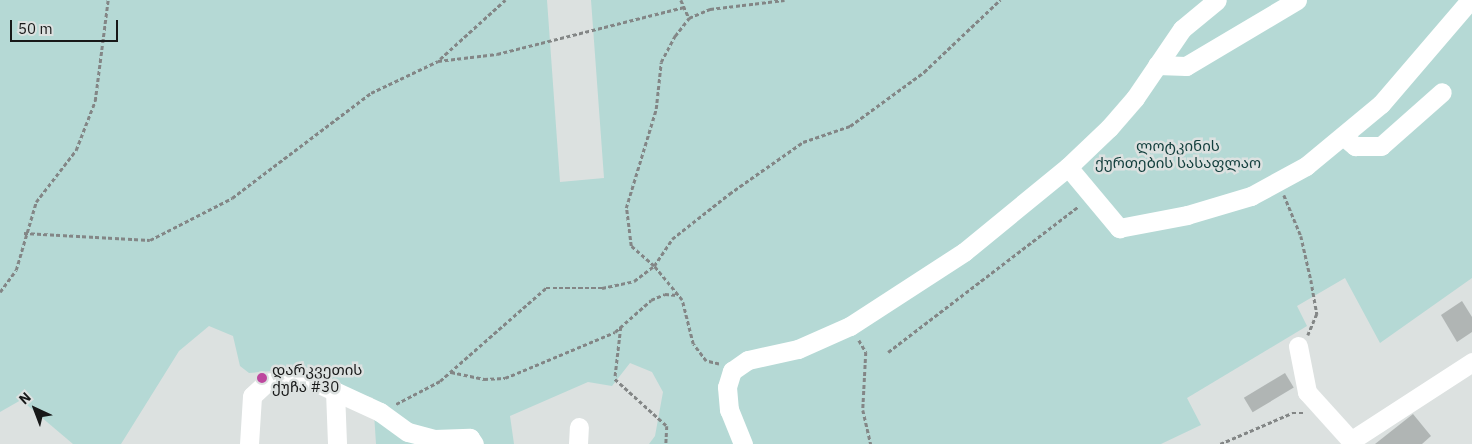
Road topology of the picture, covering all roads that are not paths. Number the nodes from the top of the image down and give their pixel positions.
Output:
1 (1217, 0) edge
2 (1297, 0) edge
3 (1470, 0) edge
4 (1157, 65) junction
5 (1442, 92) dead end
6 (1343, 136) junction
7 (1068, 167) junction
8 (1298, 346) road end
9 (1472, 362) edge
10 (335, 391) junction
11 (1353, 442) edge
12 (249, 444) edge
13 (337, 444) edge
14 (474, 444) edge
15 (743, 444) edge

1 - 4 street
2 - 4 street
3 - 6 street
4 - 7 street
5 - 6 street
6 - 7 street
7 - 15 street
8 - 11 street
9 - 11 street
10 - 12 street
10 - 13 street
10 - 14 street

